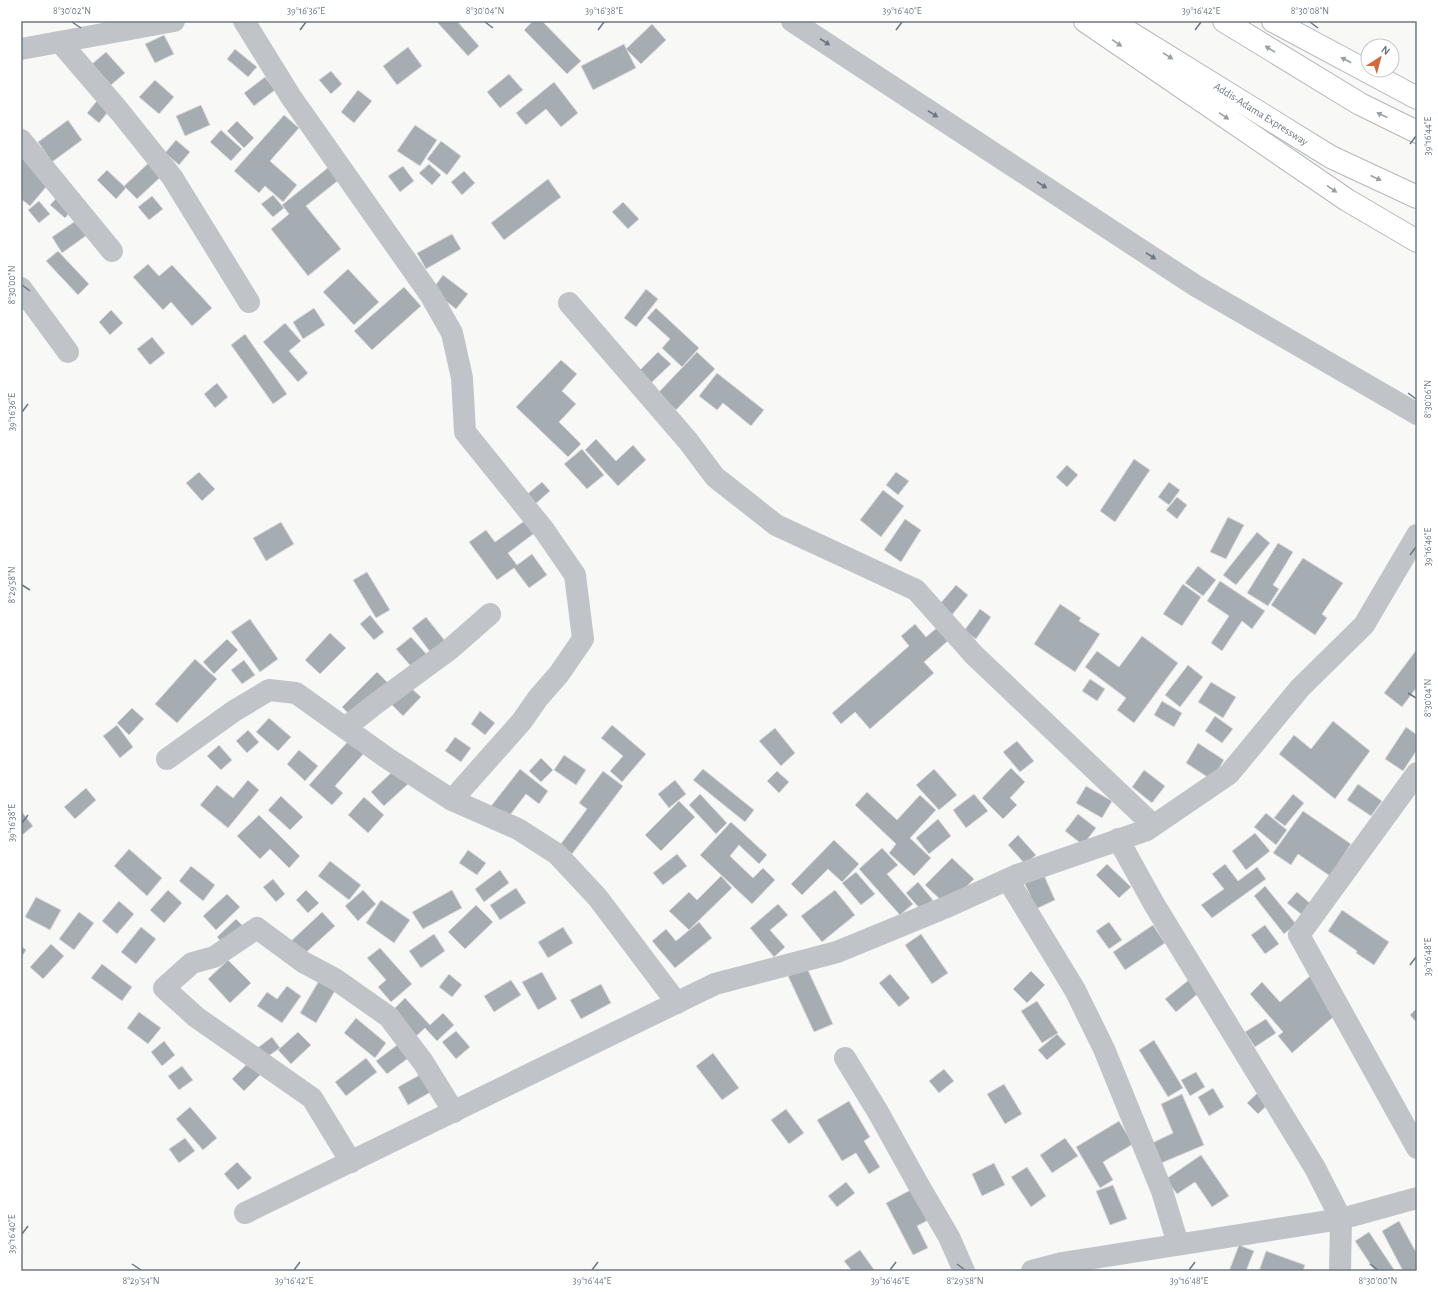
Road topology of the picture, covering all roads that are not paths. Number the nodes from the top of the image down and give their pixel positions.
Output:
1 (174, 21) edge
2 (244, 21) edge
3 (792, 21) edge
4 (1085, 21) edge
5 (1111, 21) edge
6 (1224, 21) edge
7 (1273, 21) edge
8 (60, 42) junction
9 (21, 50) edge
10 (1417, 98) edge
11 (1417, 132) edge
12 (21, 140) edge
13 (1417, 198) edge
14 (1417, 241) edge
15 (112, 251) dead end
16 (21, 288) edge
17 (249, 302) dead end
18 (569, 303) dead end
19 (68, 352) dead end
20 (1417, 414) edge
21 (1417, 535) edge
22 (490, 614) dead end
23 (345, 728) junction
24 (167, 759) dead end
25 (1417, 773) edge
26 (452, 800) junction
27 (1154, 825) junction
28 (1118, 839) junction
29 (1008, 880) junction
30 (676, 1003) junction
31 (845, 1058) dead end
32 (454, 1112) junction
33 (1417, 1148) edge
34 (351, 1162) junction
35 (1417, 1198) edge
36 (245, 1213) dead end
37 (1341, 1219) junction
38 (1178, 1244) junction
39 (1061, 1267) edge
40 (964, 1271) edge
41 (1032, 1271) edge
42 (1340, 1271) edge

1 - 8 street
2 - 26 street
3 -> 20 street
4 -> 14 highway
5 -> 13 highway, Addis-Adama Expressway
11 -> 6 highway
10 -> 7 highway
8 - 9 street
8 - 17 street
12 - 15 street
16 - 19 street
18 - 27 street
21 - 27 street
22 - 23 street
23 - 24 street
23 - 26 street
25 - 33 street
26 - 30 street
27 - 28 street
28 - 29 street
28 - 37 street
29 - 30 street
29 - 38 street
30 - 32 street
31 - 40 street
32 - 34 street
32 - 34 street
34 - 36 street
35 - 37 street
37 - 38 street
37 - 42 street
38 - 39 street
39 - 41 street

